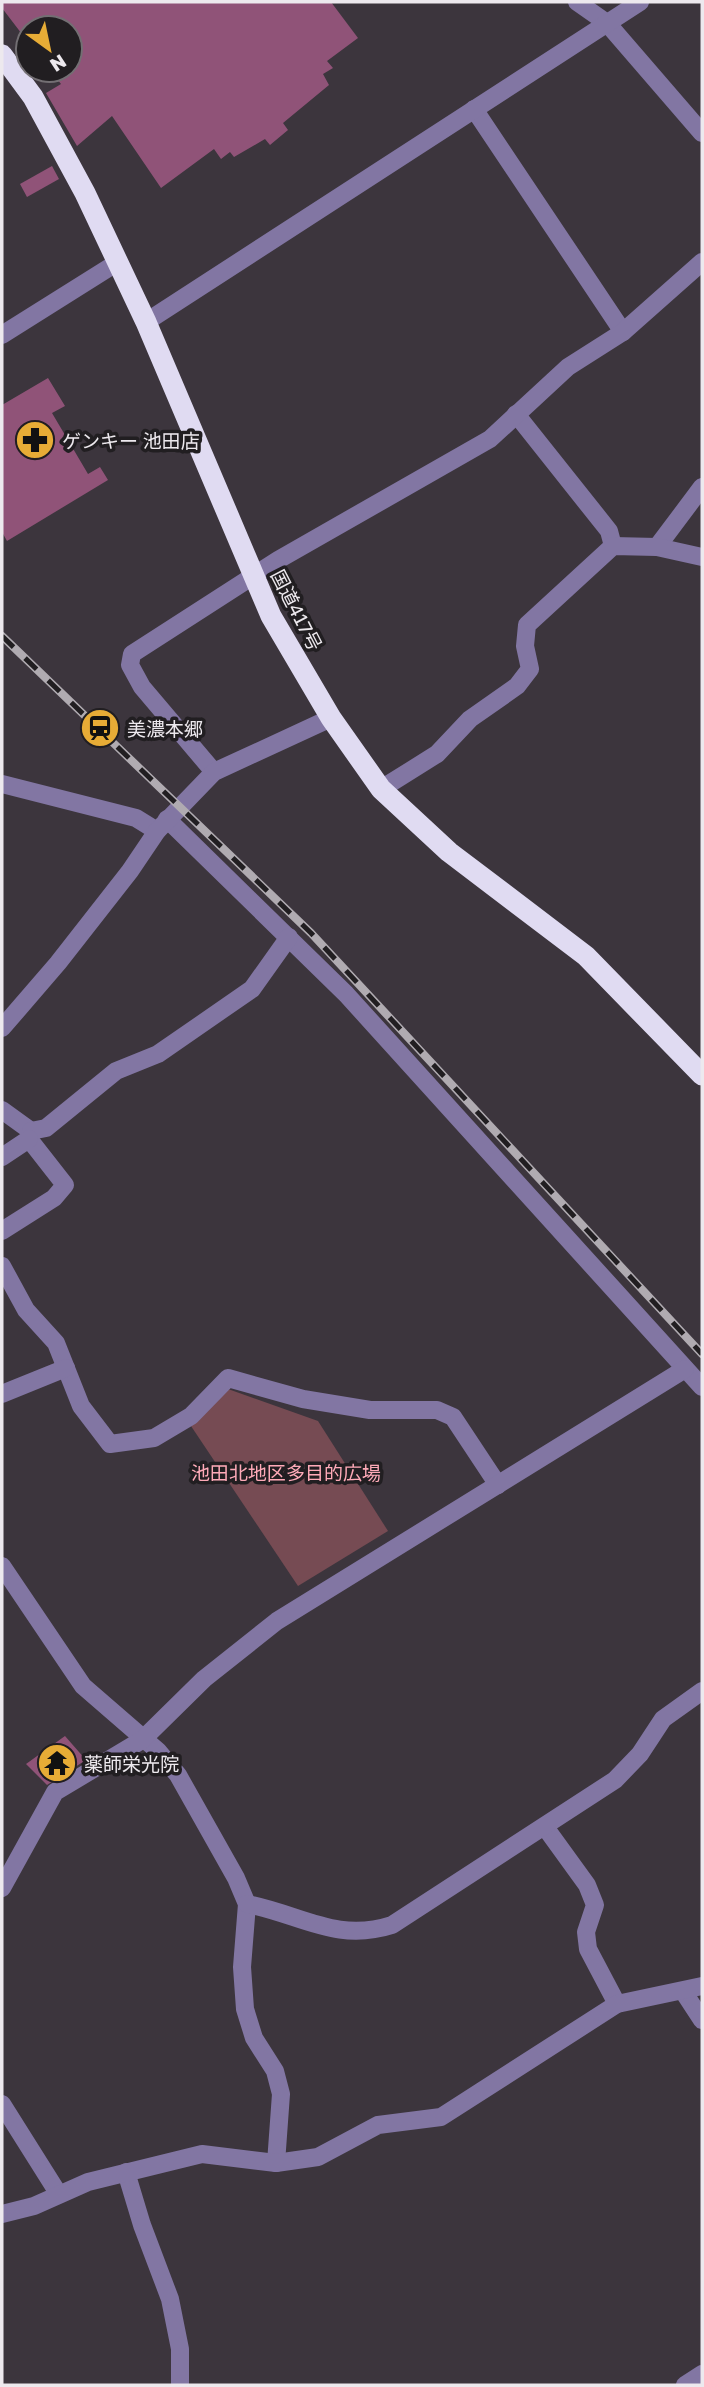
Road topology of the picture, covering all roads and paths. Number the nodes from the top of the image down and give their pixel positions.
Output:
1 (577, 2) edge
2 (640, 2) edge
3 (607, 23) junction
4 (2, 55) edge
5 (474, 108) junction
6 (702, 133) edge
7 (702, 261) edge
8 (118, 262) junction
9 (146, 322) junction
10 (623, 332) junction
11 (2, 335) edge
12 (516, 414) junction
13 (702, 487) edge
14 (613, 546) junction
15 (657, 547) junction
16 (702, 557) edge
17 (254, 575) junction
18 (331, 718) junction
19 (214, 772) junction
20 (2, 784) edge
21 (381, 789) junction
22 (162, 825) junction
23 (289, 937) junction
24 (2, 1028) edge
25 (702, 1075) edge
26 (2, 1110) edge
27 (30, 1135) junction
28 (2, 1157) edge
29 (2, 1231) edge
30 (2, 1266) edge
31 (66, 1368) junction
32 (685, 1369) junction
33 (702, 1387) edge
34 (2, 1394) edge
35 (498, 1485) junction
36 (2, 1566) edge
37 (702, 1691) edge
38 (142, 1740) junction
39 (545, 1827) junction
40 (2, 1888) edge
41 (247, 1904) junction
42 (702, 1986) edge
43 (684, 1991) junction
44 (617, 2004) junction
45 (702, 2021) edge
46 (2, 2104) edge
47 (276, 2163) junction
48 (126, 2172) junction
49 (58, 2193) junction
50 (2, 2214) edge
51 (702, 2374) edge
52 (180, 2385) edge
53 (685, 2385) edge

1 - 3 street
2 - 3 street
3 - 5 street
3 - 6 street
4 - 8 highway, 国道417号
5 - 9 street
5 - 10 street
7 - 10 street
8 - 9 highway, 国道417号
8 - 11 street
9 - 17 highway, 国道417号
10 - 12 street
12 - 14 street
12 - 17 street
13 - 15 street
14 - 15 street
14 - 21 street
15 - 16 street
17 - 18 highway, 国道417号
17 - 19 street
18 - 19 street
18 - 21 highway, 国道417号
19 - 22 street
20 - 22 street
21 - 25 highway, 国道417号
22 - 23 street
22 - 24 street
23 - 27 street
23 - 32 street
26 - 27 street
27 - 28 street
27 - 29 street
30 - 31 street
31 - 34 street
31 - 35 street
32 - 33 street
32 - 35 street
35 - 38 street
36 - 38 street
37 - 39 street
38 - 40 street
38 - 41 street
39 - 41 street
39 - 44 street
41 - 47 street
42 - 43 street
43 - 44 street
43 - 45 street
44 - 47 street
46 - 49 street
47 - 48 street
48 - 49 street
48 - 52 street
49 - 50 street
51 - 53 street

